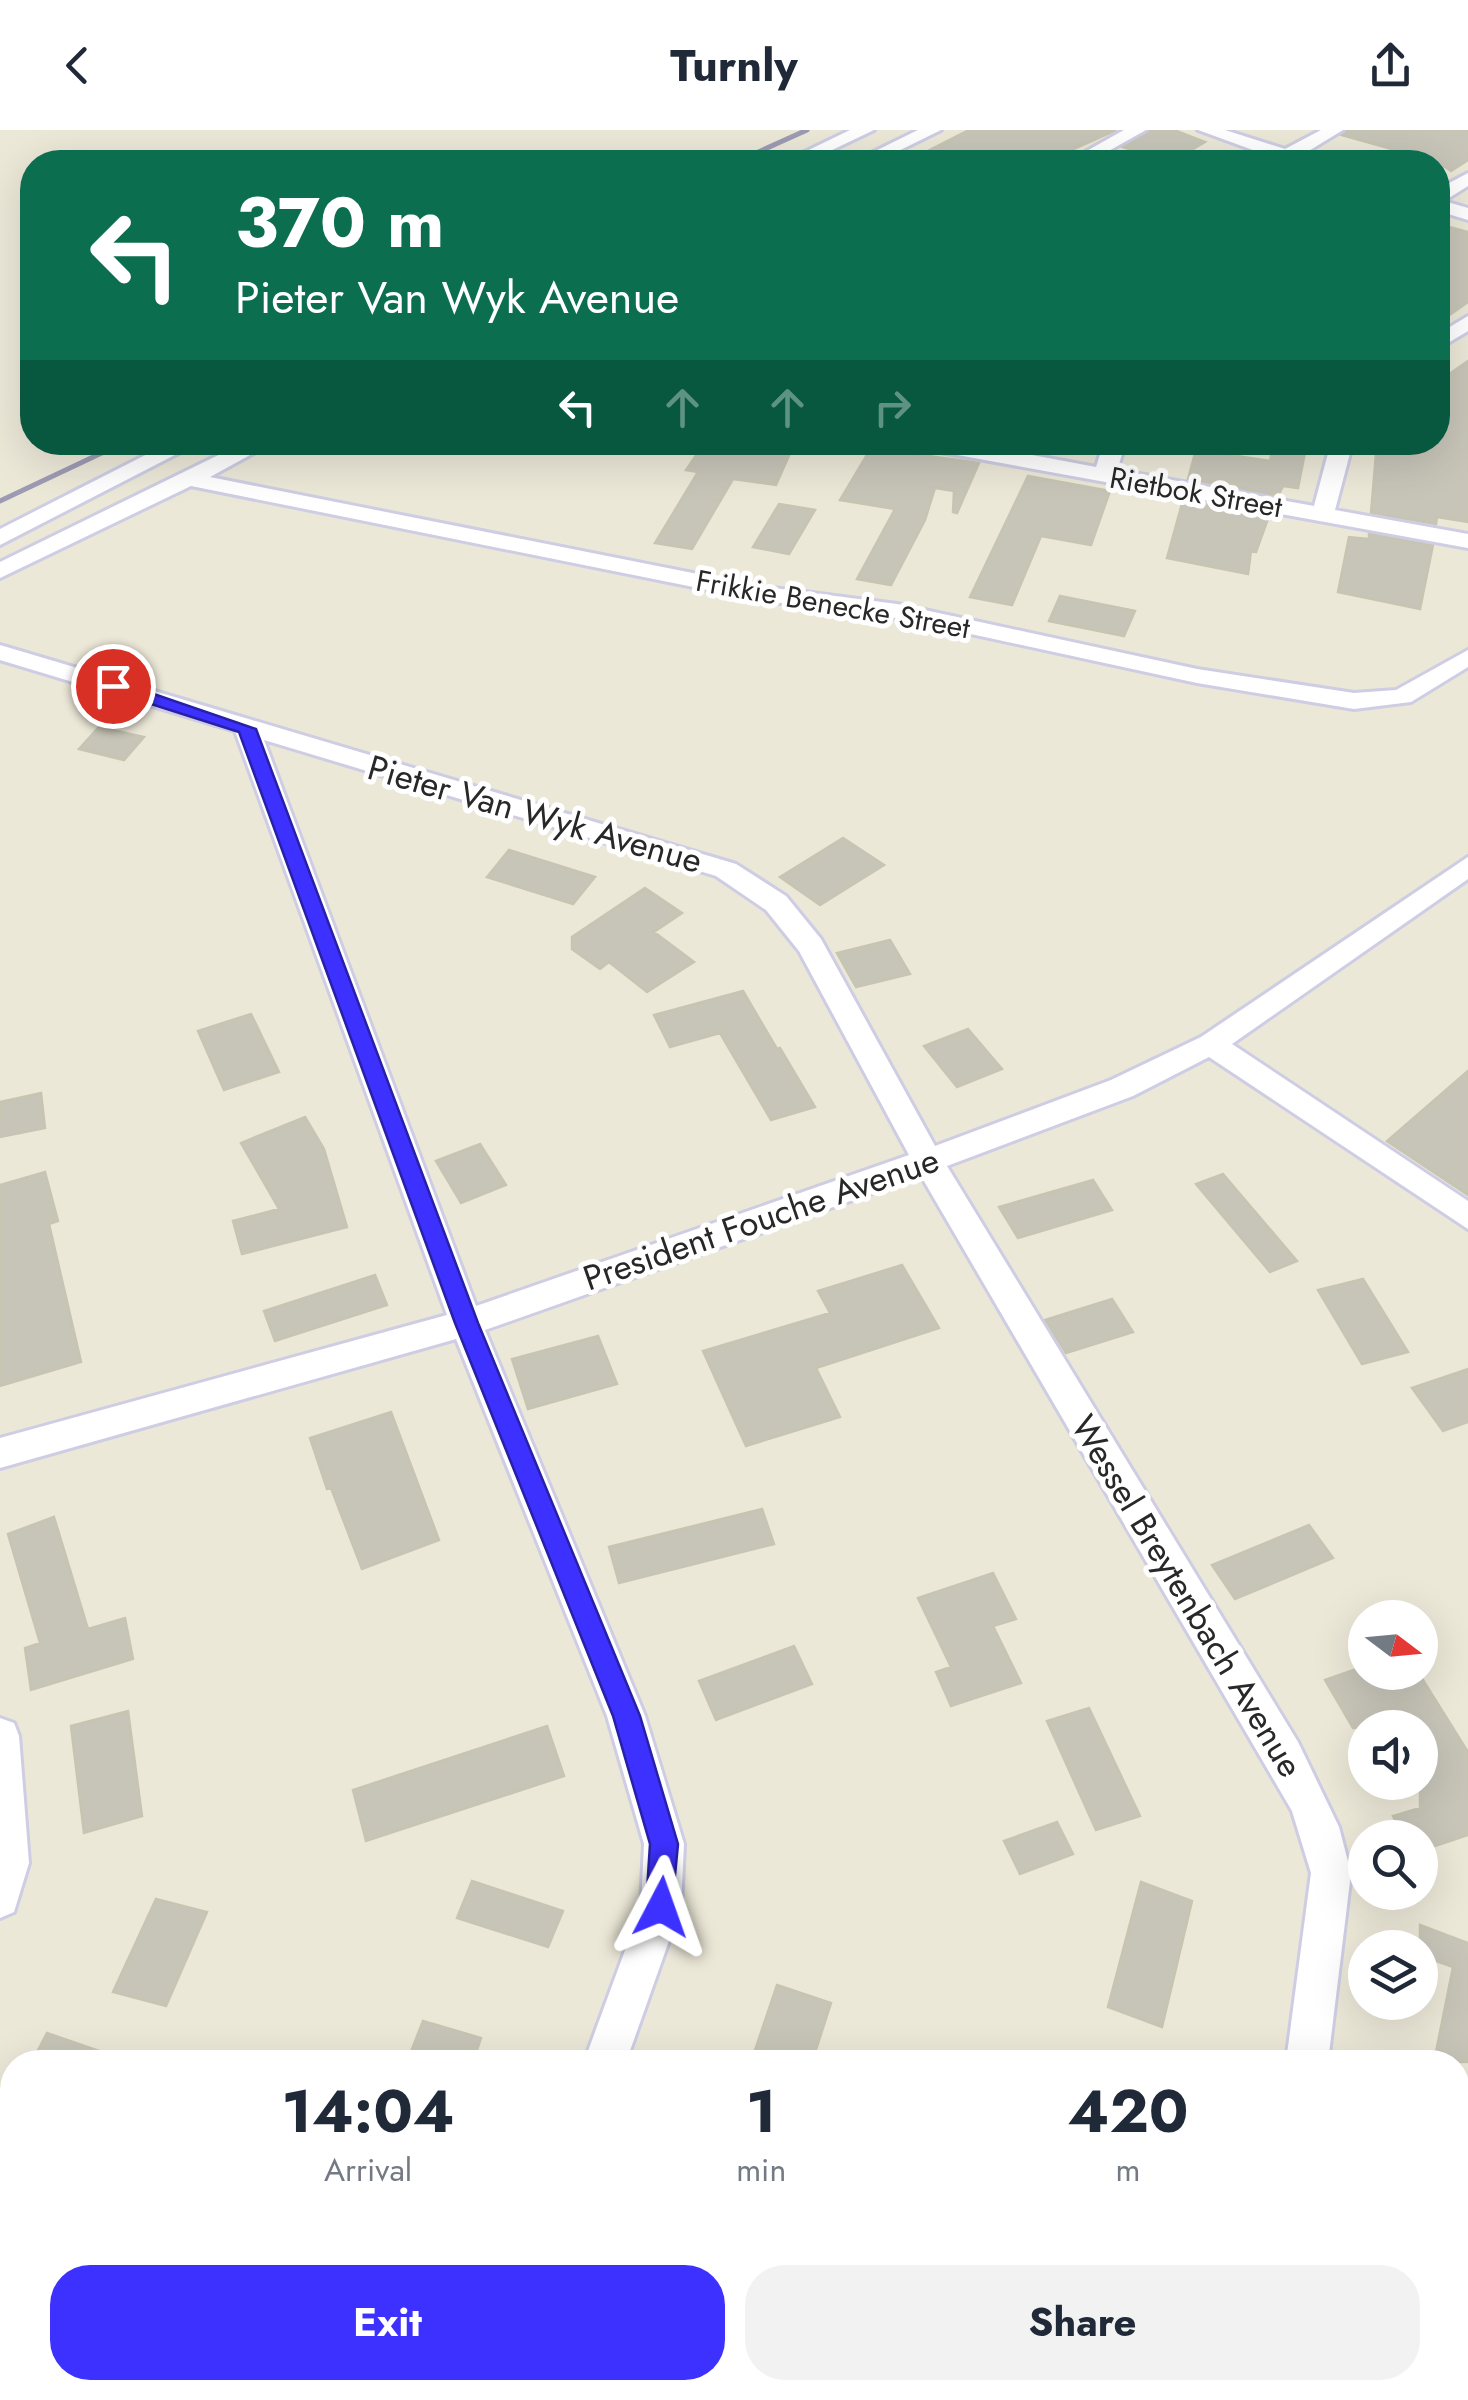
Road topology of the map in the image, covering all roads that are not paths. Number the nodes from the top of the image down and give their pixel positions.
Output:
1 (865, 130) edge
2 (932, 130) edge
3 (1137, 130) edge
4 (1207, 130) edge
5 (1334, 130) edge
6 (820, 150) edge
7 (888, 150) edge
8 (1099, 150) edge
9 (1257, 150) edge
10 (1297, 150) edge
11 (163, 455) edge
12 (237, 455) edge
13 (995, 455) edge
14 (1111, 455) edge
15 (1339, 455) edge
16 (1104, 475) junction
17 (189, 479) junction
18 (1323, 514) junction
19 (0, 538) edge
20 (1468, 541) edge
21 (0, 571) edge
22 (0, 652) edge
23 (1468, 657) edge
24 (247, 729) junction
25 (1468, 866) edge
26 (1211, 1044) junction
27 (928, 1161) junction
28 (1468, 1217) edge
29 (466, 1323) junction
30 (0, 1453) edge
31 (0, 1736) edge
32 (0, 1898) edge
33 (609, 2050) edge
34 (1309, 2050) edge

1 - 6 street
2 - 7 street
3 - 8 street
4 - 9 street
5 - 10 street
11 - 19 street
12 - 17 street
13 - 16 street, Rietbok Street
14 - 16 street
15 - 18 street
16 - 18 street, Rietbok Street
17 - 21 street
17 - 23 street, Frikkie Benecke Street
18 - 20 street, Rietbok Street
22 - 24 street, Pieter Van Wyk Avenue
24 - 27 street, Pieter Van Wyk Avenue
24 - 29 street
25 - 26 street, President Fouche Avenue
26 - 27 street, President Fouche Avenue
26 - 28 street
27 - 29 street, President Fouche Avenue
27 - 34 street, Wessel Breytenbach Avenue
29 - 30 street, President Fouche Avenue
29 - 33 street
31 - 32 street

